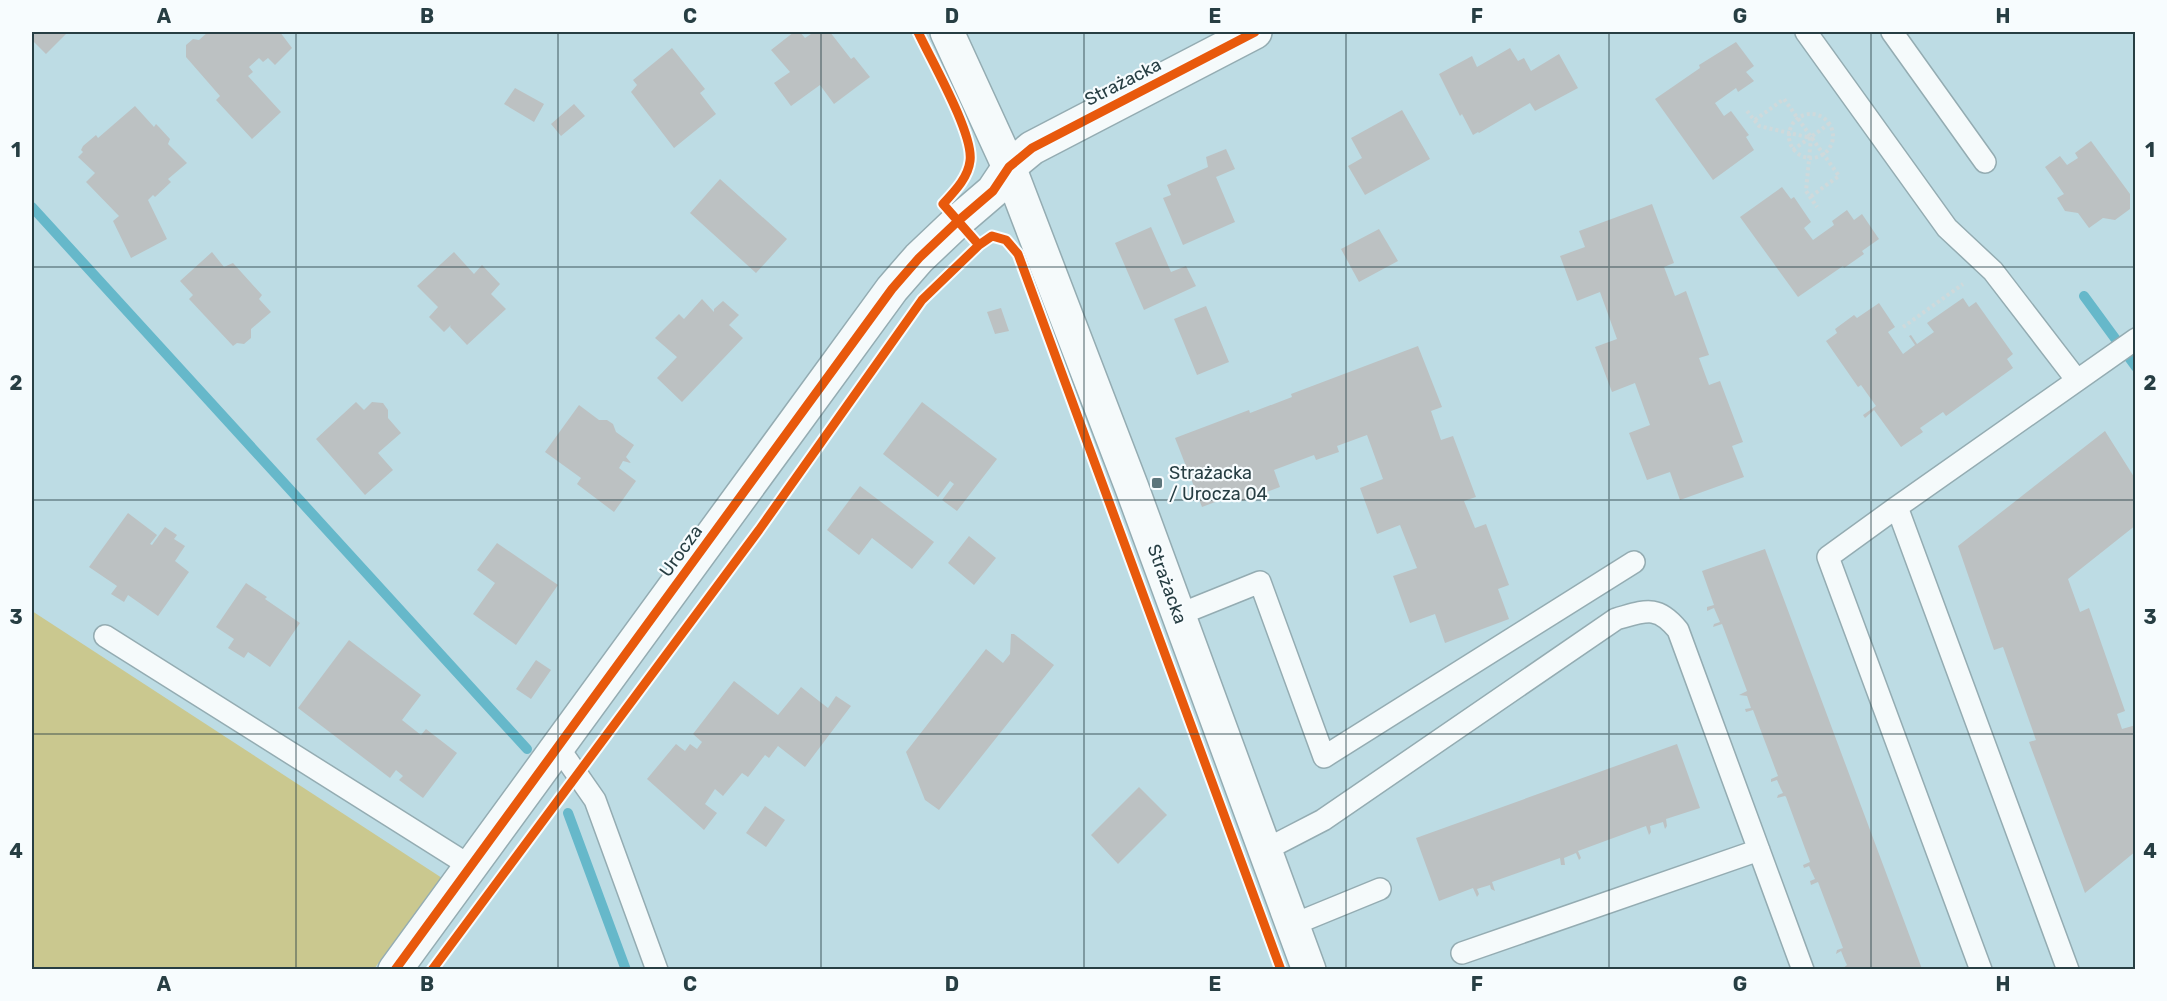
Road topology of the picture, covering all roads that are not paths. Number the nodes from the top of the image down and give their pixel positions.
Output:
1 (947, 32) edge
2 (1255, 32) edge
3 (1806, 32) edge
4 (1892, 32) edge
5 (1985, 162) dead end
6 (1009, 166) junction
7 (2136, 339) edge
8 (2076, 379) junction
9 (1897, 507) junction
10 (1634, 562) dead end
11 (1178, 615) junction
12 (105, 636) dead end
13 (558, 747) junction
14 (1265, 850) junction
15 (1759, 850) junction
16 (470, 867) junction
17 (1380, 889) dead end
18 (1292, 925) junction
19 (1462, 953) dead end
20 (395, 969) edge
21 (657, 969) edge
22 (1309, 969) edge
23 (1803, 969) edge
24 (1981, 969) edge
25 (2068, 969) edge

1 - 6 street, Strażacka
2 - 6 street, Strażacka
3 - 8 lane
4 - 5 lane
6 - 11 street, Strażacka
6 - 13 street, Urocza
7 - 8 lane
8 - 9 lane
9 - 24 lane
9 - 25 lane
10 - 11 lane
11 - 14 street, Strażacka
12 - 16 lane
13 - 16 street, Urocza
13 - 21 lane
14 - 15 lane
14 - 18 street, Strażacka
15 - 19 lane
15 - 23 lane
16 - 20 street, Urocza
17 - 18 lane
18 - 22 street, Strażacka

